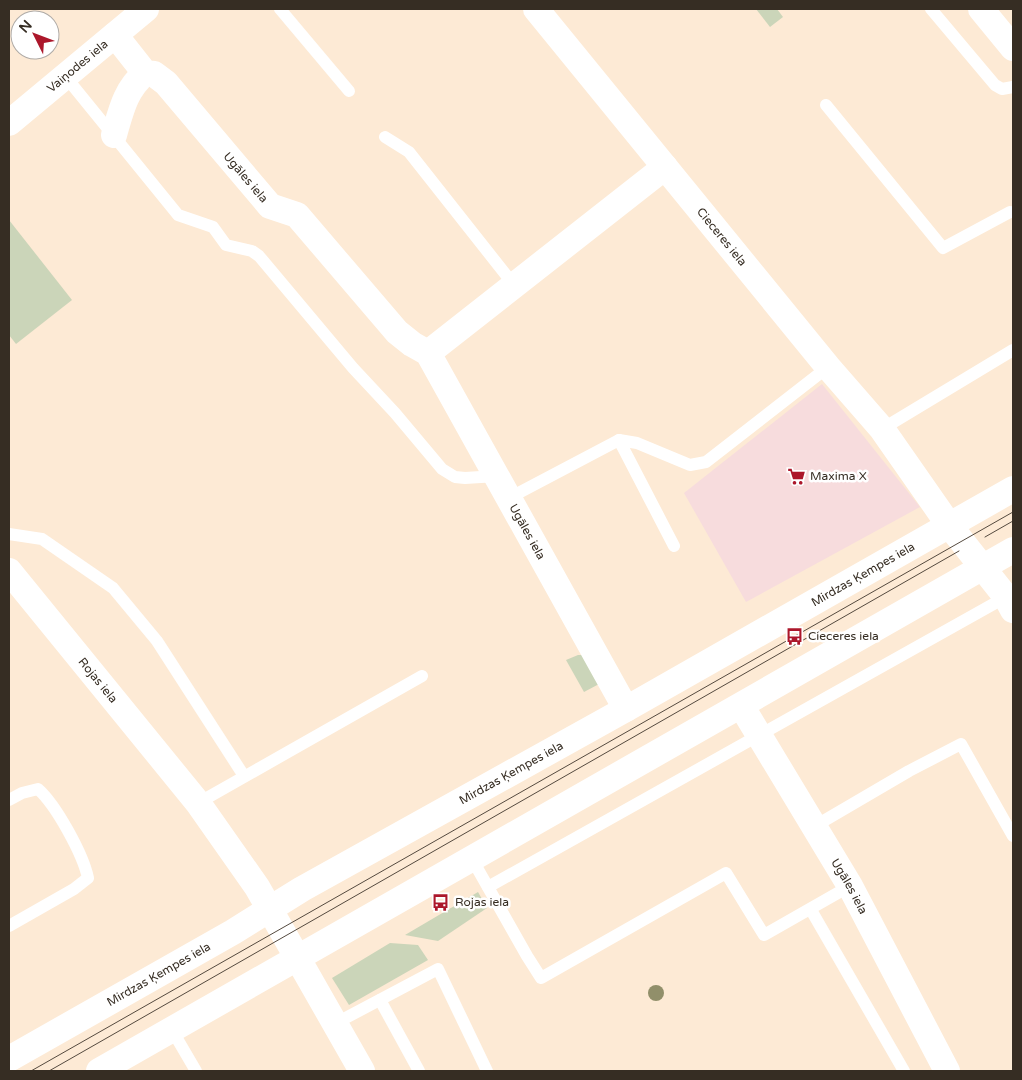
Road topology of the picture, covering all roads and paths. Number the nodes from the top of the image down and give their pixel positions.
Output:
1 (146, 9) edge
2 (280, 9) edge
3 (536, 9) edge
4 (931, 9) edge
5 (981, 9) edge
6 (115, 35) junction
7 (1013, 48) edge
8 (145, 73) junction
9 (65, 76) junction
10 (1013, 87) edge
11 (349, 91) dead end
12 (826, 104) dead end
13 (9, 123) edge
14 (114, 135) junction
15 (385, 137) dead end
16 (665, 167) junction
17 (1012, 212) edge
18 (514, 285) junction
19 (1013, 350) edge
20 (428, 353) junction
21 (828, 367) junction
22 (882, 429) junction
23 (619, 440) junction
24 (503, 487) junction
25 (1013, 489) edge
26 (949, 525) junction
27 (9, 534) edge
28 (674, 546) dead end
29 (1013, 550) edge
30 (982, 567) junction
31 (9, 571) edge
32 (1010, 604) edge
33 (422, 676) dead end
34 (742, 707) junction
35 (626, 709) junction
36 (760, 734) junction
37 (244, 776) junction
38 (9, 800) edge
39 (198, 804) junction
40 (815, 826) junction
41 (1013, 836) edge
42 (472, 859) junction
43 (850, 886) junction
44 (488, 887) junction
45 (270, 909) junction
46 (811, 910) junction
47 (9, 926) edge
48 (297, 958) junction
49 (380, 1000) junction
50 (336, 1023) junction
51 (172, 1030) junction
52 (9, 1059) edge
53 (100, 1071) edge
54 (196, 1071) edge
55 (362, 1071) edge
56 (420, 1071) edge
57 (487, 1071) edge
58 (904, 1071) edge
59 (947, 1071) edge

1 - 6 street, Vaiņodes iela
2 - 11 lane
3 - 16 street, Cieceres iela
4 - 10 lane
5 - 7 street
6 - 8 street, Ugāles iela
6 - 9 street, Vaiņodes iela
8 - 14 street
8 - 20 street, Ugāles iela
9 - 13 street, Vaiņodes iela
9 - 14 lane
12 - 17 lane
14 - 24 lane
15 - 18 lane
16 - 18 street
16 - 21 street, Cieceres iela
18 - 20 street
19 - 22 lane
20 - 24 street, Ugāles iela
21 - 22 street, Cieceres iela
21 - 23 lane
22 - 26 street, Cieceres iela
23 - 24 lane
23 - 28 lane
24 - 35 street, Ugāles iela
25 - 26 street, Mirdzas Ķempes iela
26 - 30 street, Cieceres iela
26 - 35 street, Mirdzas Ķempes iela
27 - 37 lane
29 - 30 street
30 - 32 street, Cieceres iela
30 - 34 street
31 - 39 street, Rojas iela
32 - 36 lane
33 - 37 lane
34 - 36 street, Ugāles iela
34 - 42 street
35 - 45 street, Mirdzas Ķempes iela
36 - 40 street, Ugāles iela
36 - 44 lane
37 - 39 lane
38 - 47 lane
39 - 45 street, Rojas iela
40 - 41 lane
40 - 43 street, Ugāles iela
42 - 44 lane
42 - 48 street
43 - 46 lane
43 - 59 street, Ugāles iela
44 - 46 lane
45 - 48 street, Rojas iela
45 - 52 street, Mirdzas Ķempes iela
46 - 58 lane
48 - 50 street, Rojas iela
48 - 51 street
49 - 50 lane
49 - 56 lane
49 - 57 lane
50 - 55 street, Rojas iela
51 - 53 street
51 - 54 lane

